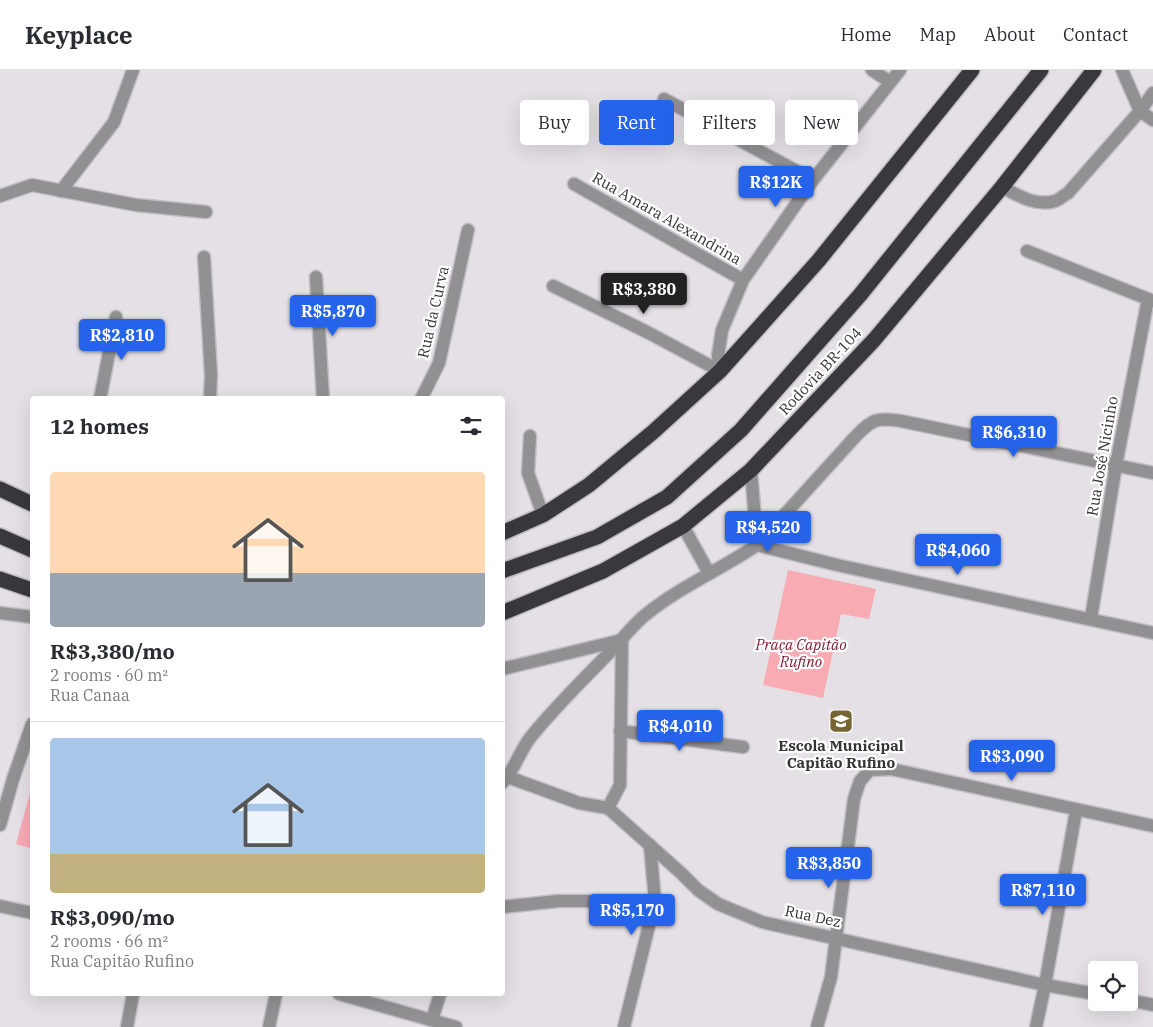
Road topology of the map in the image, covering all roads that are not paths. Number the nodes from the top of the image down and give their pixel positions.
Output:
1 (133, 70) edge
2 (872, 70) edge
3 (900, 70) edge
4 (972, 70) edge
5 (1041, 70) edge
6 (1094, 70) edge
7 (1122, 70) edge
8 (890, 82) junction
9 (1153, 93) edge
10 (664, 99) dead end
11 (1140, 111) junction
12 (1153, 120) edge
13 (813, 180) junction
14 (574, 184) dead end
15 (1002, 187) junction
16 (61, 191) junction
17 (0, 196) edge
18 (206, 212) dead end
19 (468, 230) dead end
20 (1027, 251) dead end
21 (204, 257) dead end
22 (316, 277) dead end
23 (743, 280) junction
24 (553, 286) dead end
25 (1150, 300) edge
26 (116, 317) dead end
27 (720, 371) junction
28 (101, 396) edge
29 (210, 396) edge
30 (323, 396) edge
31 (422, 396) edge
32 (530, 436) dead end
33 (1116, 465) junction
34 (751, 470) junction
35 (1153, 473) edge
36 (0, 488) edge
37 (30, 503) edge
38 (543, 515) junction
39 (683, 526) junction
40 (505, 532) edge
41 (0, 536) edge
42 (757, 545) junction
43 (30, 549) edge
44 (505, 571) edge
45 (709, 573) junction
46 (0, 579) edge
47 (30, 589) edge
48 (505, 611) edge
49 (0, 613) edge
50 (30, 616) edge
51 (1091, 618) junction
52 (1153, 633) edge
53 (622, 640) junction
54 (505, 668) edge
55 (30, 730) edge
56 (620, 731) junction
57 (743, 746) dead end
58 (505, 780) edge
59 (608, 808) junction
60 (1076, 811) junction
61 (0, 826) edge
62 (1153, 826) edge
63 (650, 845) junction
64 (655, 901) junction
65 (0, 906) edge
66 (505, 907) edge
67 (30, 913) edge
68 (837, 938) junction
69 (1045, 985) junction
70 (1088, 993) edge
71 (133, 996) edge
72 (276, 996) edge
73 (347, 996) edge
74 (439, 996) edge
75 (1138, 1002) edge
76 (1153, 1005) edge
77 (432, 1020) junction
78 (127, 1027) edge
79 (269, 1027) edge
80 (456, 1027) edge
81 (624, 1027) edge
82 (817, 1027) edge
83 (1036, 1027) edge

1 - 16 street
2 - 8 street
3 - 8 street
4 - 27 highway
5 - 44 highway, Rodovia BR-104
6 - 15 highway, Rodovia BR-104
7 - 11 street
8 - 13 street
9 - 11 street
10 - 13 street
11 - 12 street
11 - 15 street
13 - 23 street
14 - 23 street, Rua Amara Alexandrina
15 - 34 highway, Rodovia BR-104
16 - 17 street
16 - 18 street
19 - 31 street, Rua da Curva
20 - 25 street
21 - 29 street
22 - 30 street
23 - 27 street
24 - 27 street
25 - 33 street, Rua José Nicinho
26 - 28 street
27 - 38 highway
32 - 38 street
33 - 35 street
33 - 42 street
33 - 51 street, Rua José Nicinho
34 - 39 highway, Rodovia BR-104
34 - 42 street
36 - 37 highway
38 - 40 highway
39 - 45 street
39 - 48 highway, Rodovia BR-104
41 - 43 highway
42 - 45 street
42 - 51 street
45 - 53 street
46 - 47 highway
49 - 50 street
51 - 52 street
53 - 54 street
53 - 56 street
53 - 58 street
55 - 61 street
56 - 57 street
56 - 59 street
58 - 59 street
59 - 63 street, Rua Dez
60 - 62 street
60 - 68 street
60 - 69 street
63 - 64 street
63 - 68 street, Rua Dez
64 - 66 street
64 - 81 street
65 - 67 street
68 - 69 street, Rua Dez
68 - 82 street
69 - 70 street, Rua Dez
69 - 83 street
71 - 78 street
72 - 79 street
73 - 77 street
74 - 77 street
75 - 76 street
77 - 80 street

